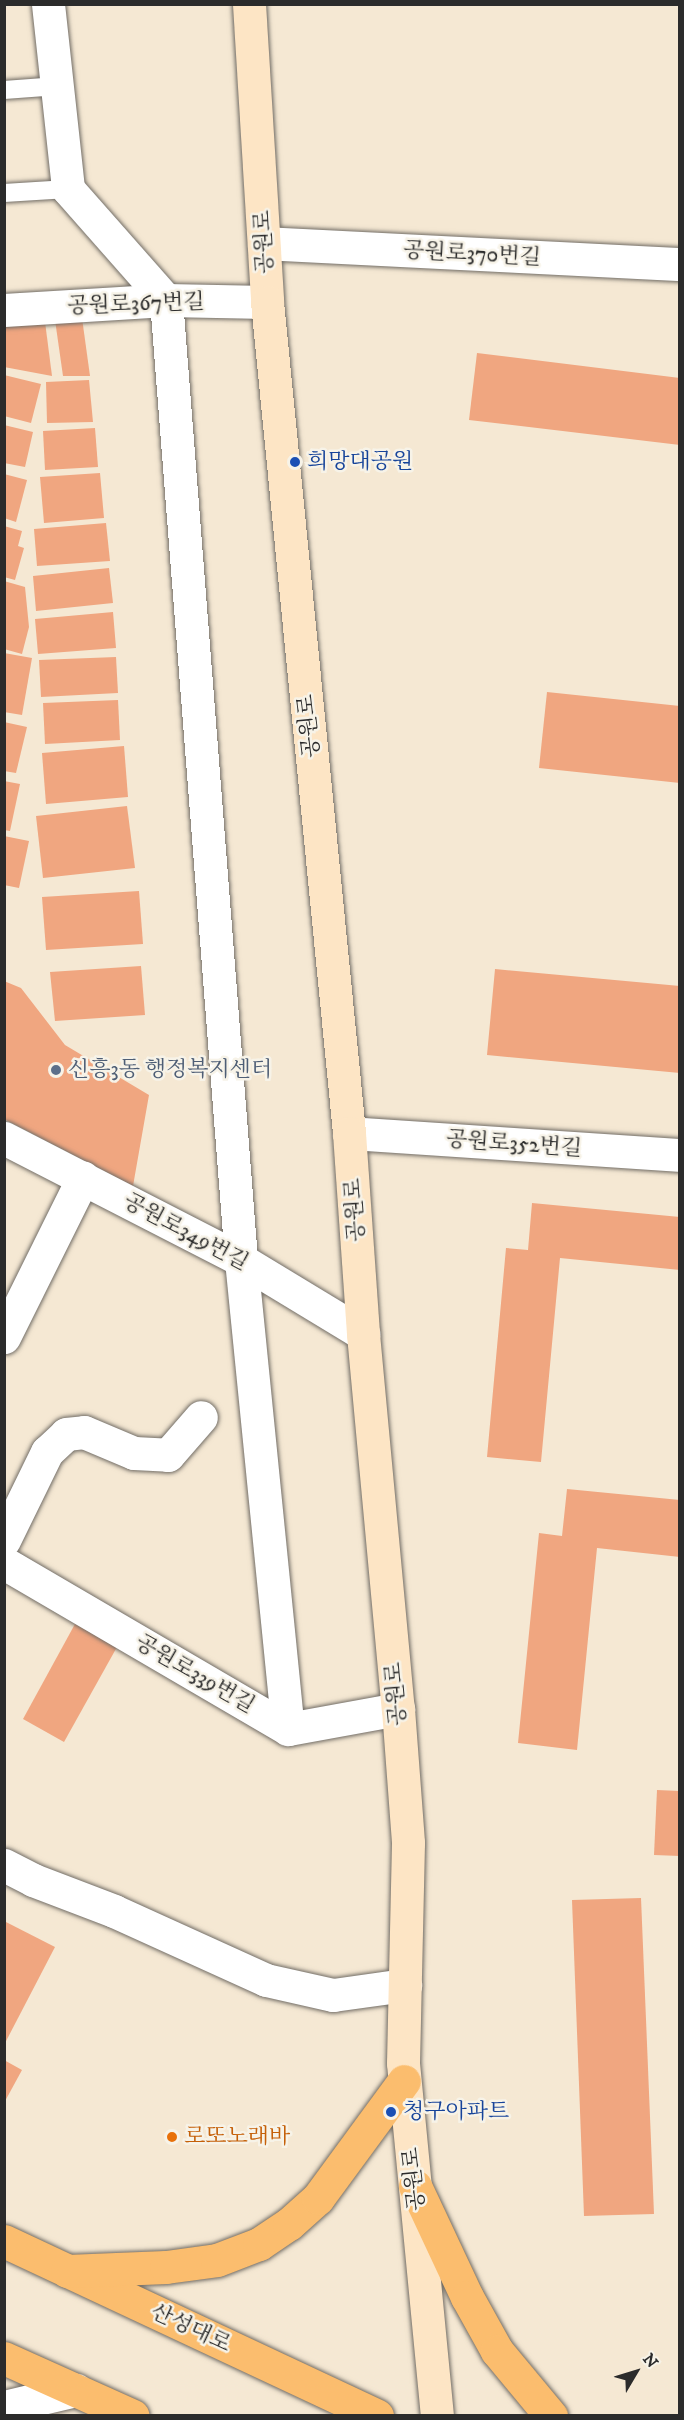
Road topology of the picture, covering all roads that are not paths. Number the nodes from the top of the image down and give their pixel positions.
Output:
1 (48, 4) edge
2 (249, 4) edge
3 (58, 86) junction
4 (4, 90) edge
5 (68, 189) junction
6 (4, 193) edge
7 (264, 243) junction
8 (680, 264) edge
9 (166, 300) junction
10 (267, 302) junction
11 (4, 310) edge
12 (349, 1133) junction
13 (4, 1138) edge
14 (680, 1155) edge
15 (82, 1178) junction
16 (241, 1260) junction
17 (363, 1334) junction
18 (4, 1337) edge
19 (201, 1417) dead end
20 (4, 1540) edge
21 (4, 1563) edge
22 (398, 1709) junction
23 (288, 1729) junction
24 (4, 1865) edge
25 (405, 1985) junction
26 (404, 2080) junction
27 (415, 2187) junction
28 (4, 2241) edge
29 (67, 2271) junction
30 (4, 2358) edge
31 (76, 2390) junction
32 (4, 2407) edge
33 (132, 2415) edge
34 (377, 2415) edge
35 (437, 2415) edge
36 (552, 2415) edge

1 - 3 street
2 - 7 main road, 공원로
3 - 4 lane
3 - 5 street
5 - 6 lane
5 - 9 street
7 - 8 street, 공원로370번길
7 - 10 main road, 공원로
9 - 10 street, 공원로367번길
9 - 11 street, 공원로367번길
9 - 16 street
10 - 12 main road, 공원로
12 - 14 street, 공원로352번길
12 - 17 main road, 공원로
13 - 15 street, 공원로349번길
15 - 16 street, 공원로349번길
15 - 18 street
16 - 17 street, 공원로349번길
16 - 23 street
17 - 22 main road, 공원로
19 - 20 street
21 - 23 street, 공원로339번길
22 - 23 street
22 - 25 main road, 공원로
24 - 25 street
25 - 26 main road, 공원로
26 - 27 main road, 공원로
26 - 29 main road
27 - 35 main road, 공원로
27 - 36 main road
28 - 29 main road, 산성대로
29 - 34 main road, 산성대로
30 - 31 main road
31 - 32 street
31 - 33 main road

